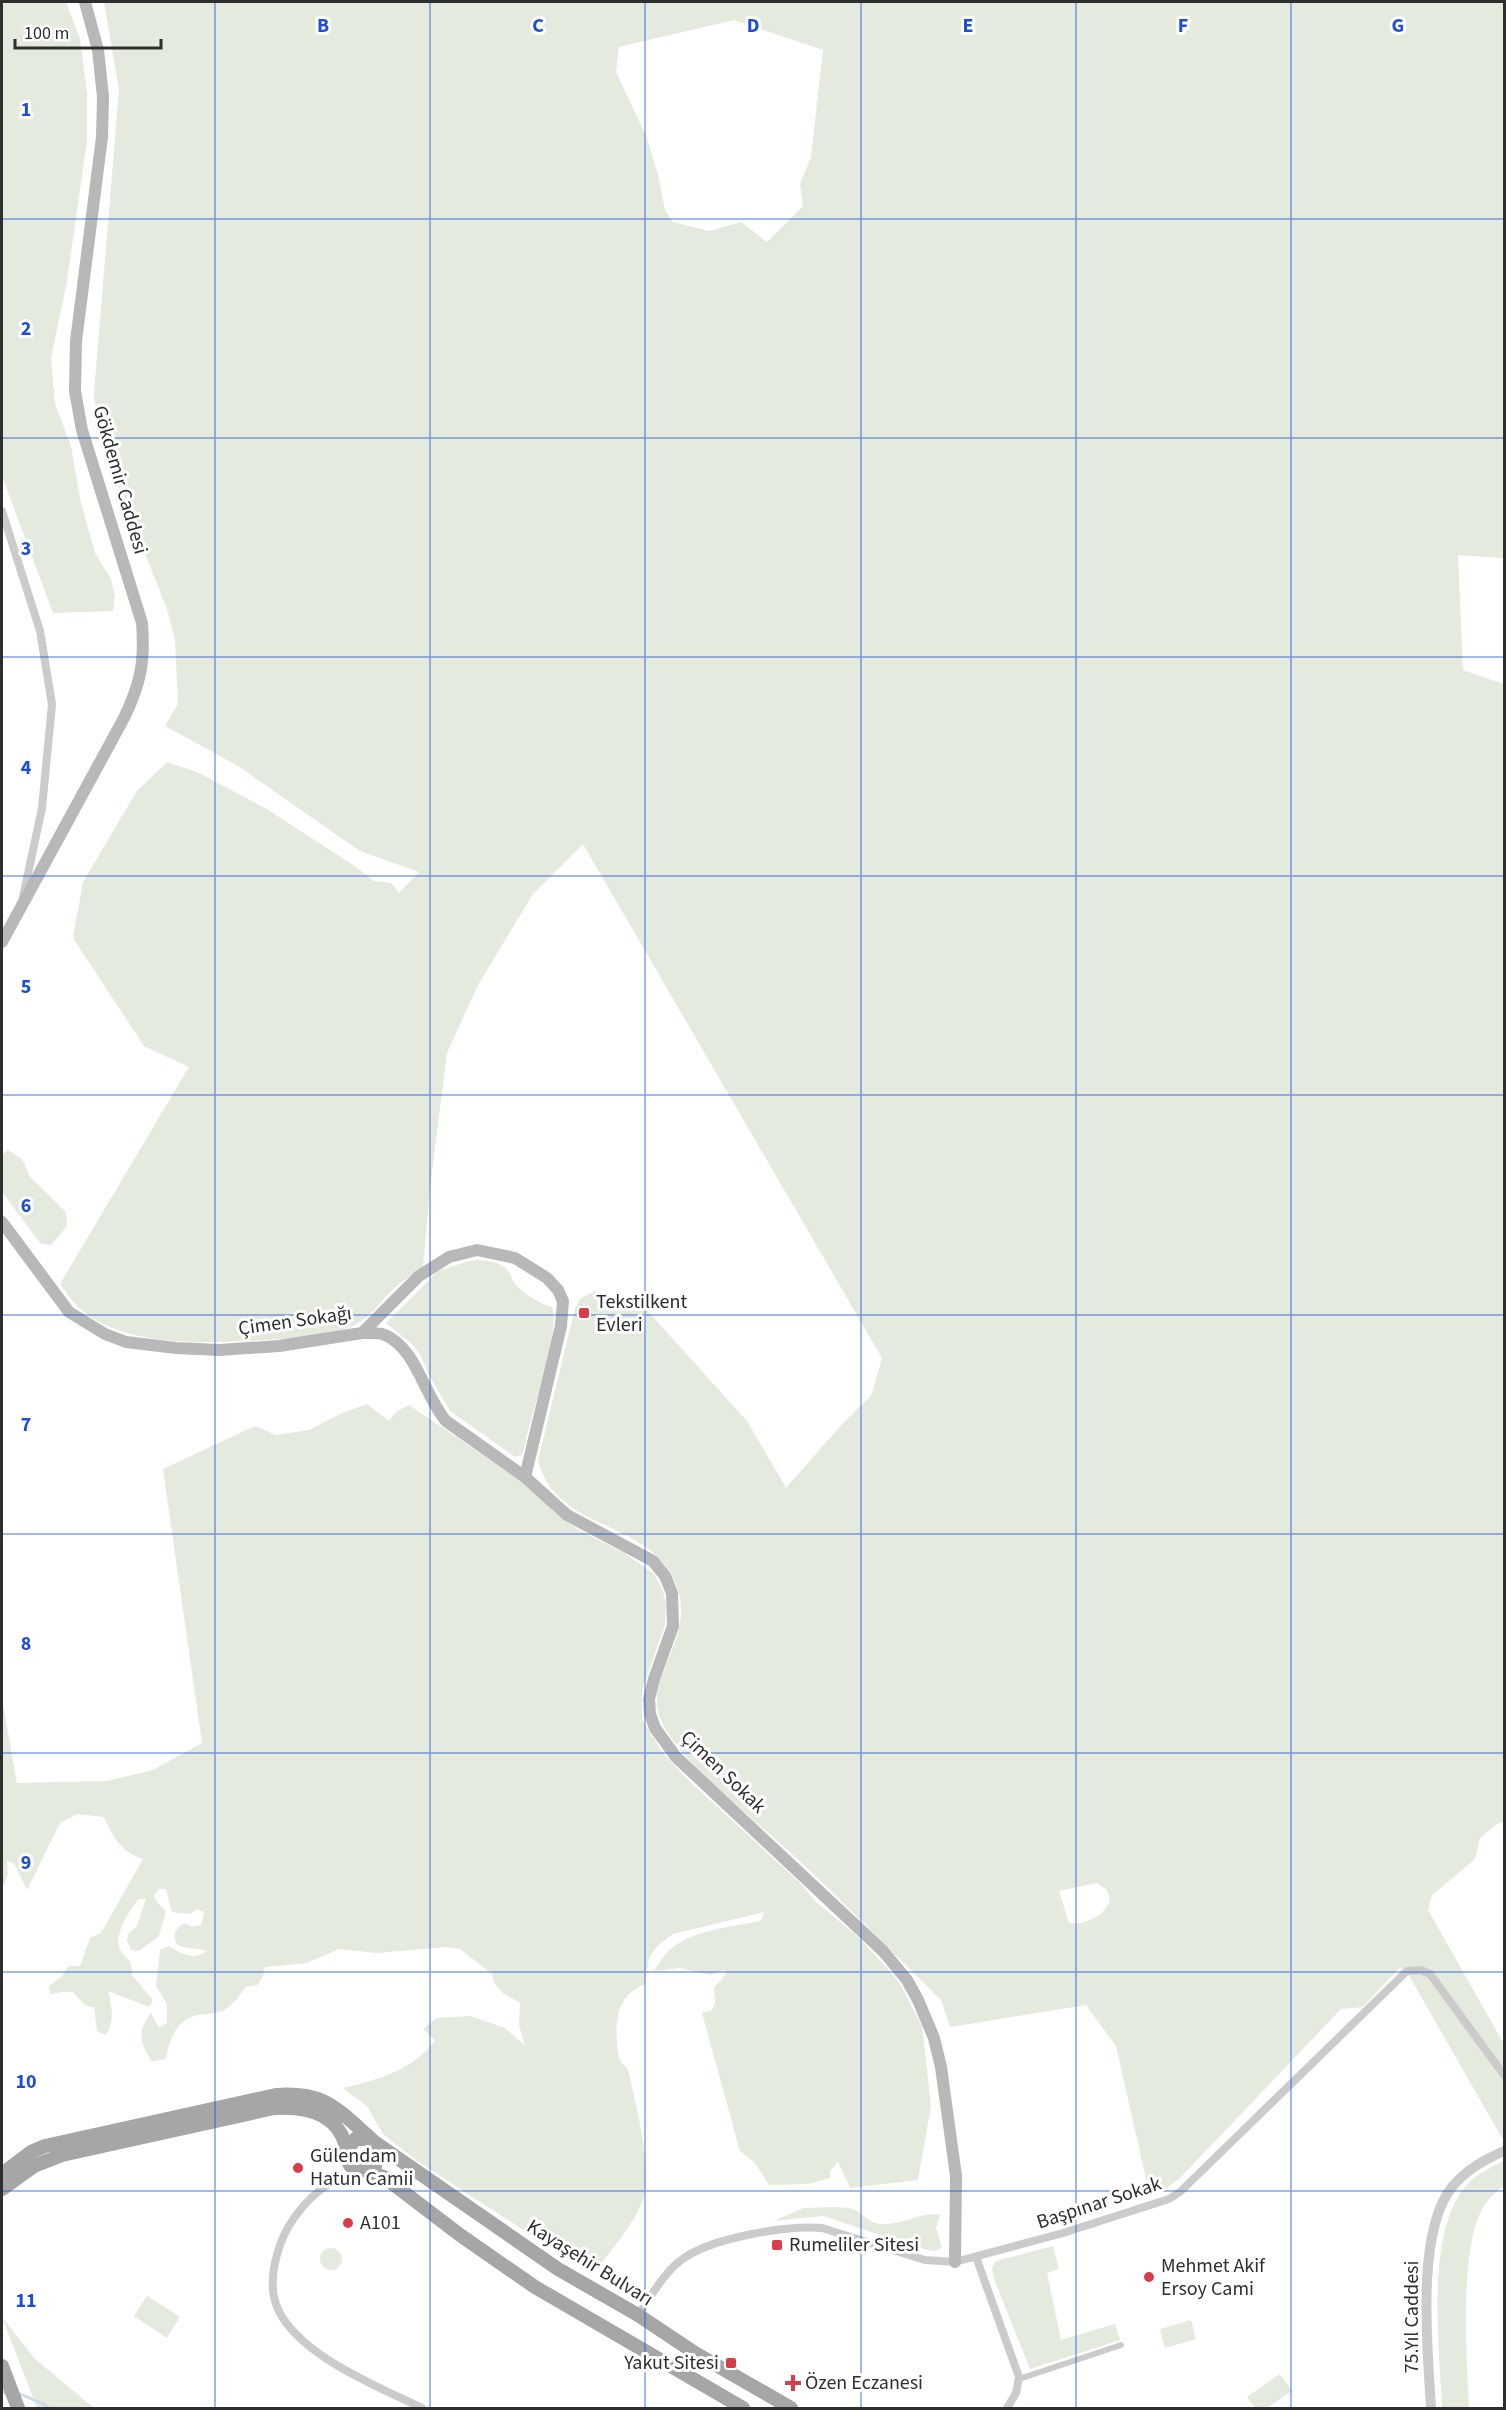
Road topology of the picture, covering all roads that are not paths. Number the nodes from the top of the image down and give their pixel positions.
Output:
1 (85, 2) edge
2 (2, 511) edge
3 (21, 904) junction
4 (2, 942) edge
5 (2, 1222) edge
6 (362, 1333) junction
7 (525, 1477) junction
8 (1504, 2075) edge
9 (374, 2142) junction
10 (1504, 2151) edge
11 (346, 2152) junction
12 (365, 2171) junction
13 (335, 2181) junction
14 (2, 2185) edge
15 (976, 2257) junction
16 (955, 2262) junction
17 (638, 2315) junction
18 (1121, 2345) dead end
19 (2, 2366) edge
20 (1019, 2379) junction
21 (18, 2409) edge
22 (422, 2409) edge
23 (743, 2409) edge
24 (790, 2409) edge
25 (1007, 2409) edge
26 (1431, 2409) edge

1 - 3 main road, Gökdemir Caddesi
2 - 3 street, Gökdemir Caddesi
3 - 4 main road, Gökdemir Caddesi
5 - 6 main road, Çimen Sokağı
6 - 7 main road, Çimen Sokak
6 - 7 main road, Çimen Sokağı
7 - 16 main road, Çimen Sokak
8 - 15 street, Başpınar Sokak
9 - 11 main road
9 - 12 main road
9 - 14 main road, Kayaşehir Bulvarı
9 - 17 main road, Kayaşehir Bulvarı
10 - 26 street, 75.Yıl Caddesi
11 - 12 main road
11 - 13 street
11 - 14 main road
12 - 13 street
12 - 23 main road
13 - 22 street
15 - 16 street, Başpınar Sokak
15 - 20 street
16 - 17 street, Başpınar Sokak
17 - 24 main road, Kayaşehir Bulvarı
18 - 20 street
19 - 21 main road
20 - 25 street

